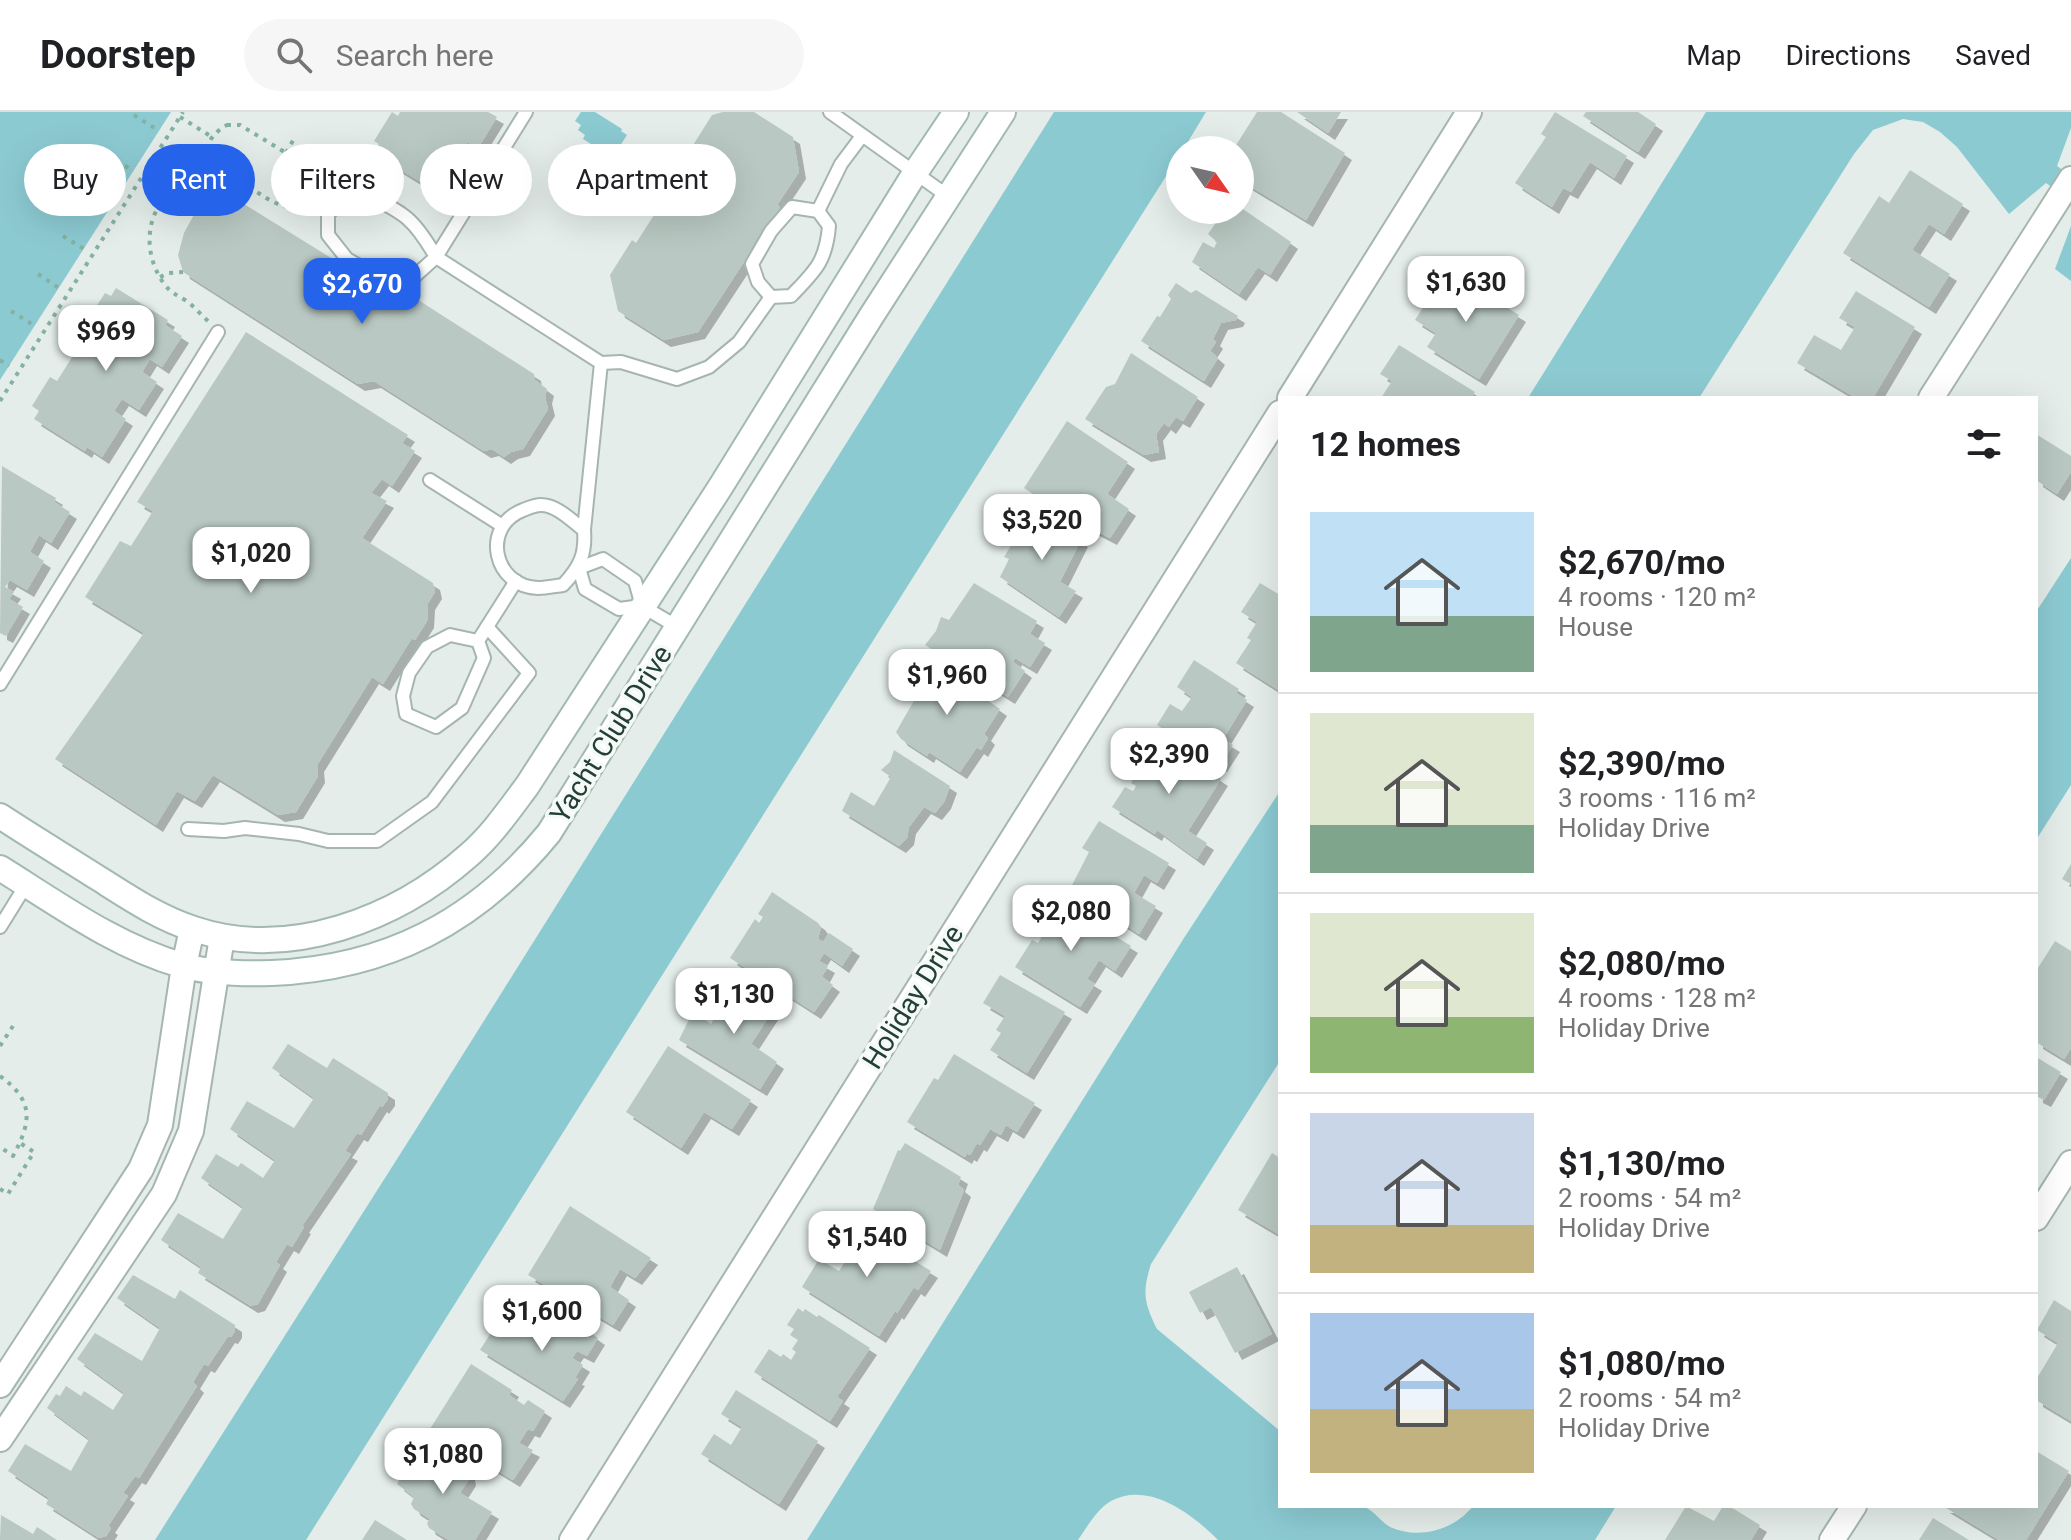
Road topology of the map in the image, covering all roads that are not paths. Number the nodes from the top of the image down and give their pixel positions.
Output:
1 (526, 112) edge
2 (830, 112) edge
3 (956, 112) edge
4 (1003, 112) edge
5 (1469, 112) edge
6 (862, 136) junction
7 (915, 173) junction
8 (2071, 179) edge
9 (949, 197) junction
10 (818, 211) junction
11 (436, 257) junction
12 (771, 297) junction
13 (218, 332) road end
14 (601, 363) junction
15 (1291, 396) edge
16 (1932, 396) edge
17 (1278, 416) edge
18 (430, 480) dead end
19 (501, 525) junction
20 (584, 530) junction
21 (579, 568) junction
22 (516, 581) junction
23 (642, 606) junction
24 (487, 627) junction
25 (679, 628) junction
26 (478, 641) junction
27 (0, 684) edge
28 (0, 816) edge
29 (188, 829) dead end
30 (0, 868) edge
31 (26, 885) junction
32 (0, 927) edge
33 (192, 929) junction
34 (222, 937) junction
35 (184, 966) junction
36 (218, 970) junction
37 (160, 1125) junction
38 (191, 1131) junction
39 (2071, 1163) edge
40 (2038, 1215) edge
41 (0, 1385) edge
42 (0, 1439) edge
43 (1853, 1508) edge
44 (572, 1540) edge
45 (1832, 1540) edge

1 - 11 lane
2 - 6 lane
3 - 7 street, Yacht Club Drive
4 - 9 street, Yacht Club Drive
5 - 15 street
6 - 7 lane
6 - 10 lane
7 - 9 lane
7 - 23 street, Yacht Club Drive
8 - 16 street
9 - 25 street, Yacht Club Drive
10 - 12 lane
10 - 12 lane
11 - 11 lane
11 - 14 lane
12 - 14 lane
13 - 27 lane
14 - 20 lane
17 - 44 street, Holiday Drive
18 - 19 lane
19 - 20 lane
19 - 22 lane
20 - 21 lane
21 - 22 lane
21 - 23 lane
21 - 23 lane
22 - 24 lane
23 - 25 lane
23 - 34 street, Yacht Club Drive
24 - 26 lane
24 - 29 lane
25 - 36 street, Yacht Club Drive
26 - 26 lane
28 - 33 street, Yacht Club Drive
30 - 31 street, Yacht Club Drive
31 - 32 lane
31 - 35 street, Yacht Club Drive
33 - 34 street, Yacht Club Drive
33 - 35 street
34 - 36 street
35 - 36 street, Yacht Club Drive
35 - 37 street
36 - 38 street
37 - 38 street
37 - 41 street
38 - 42 street
39 - 40 street
43 - 45 street

